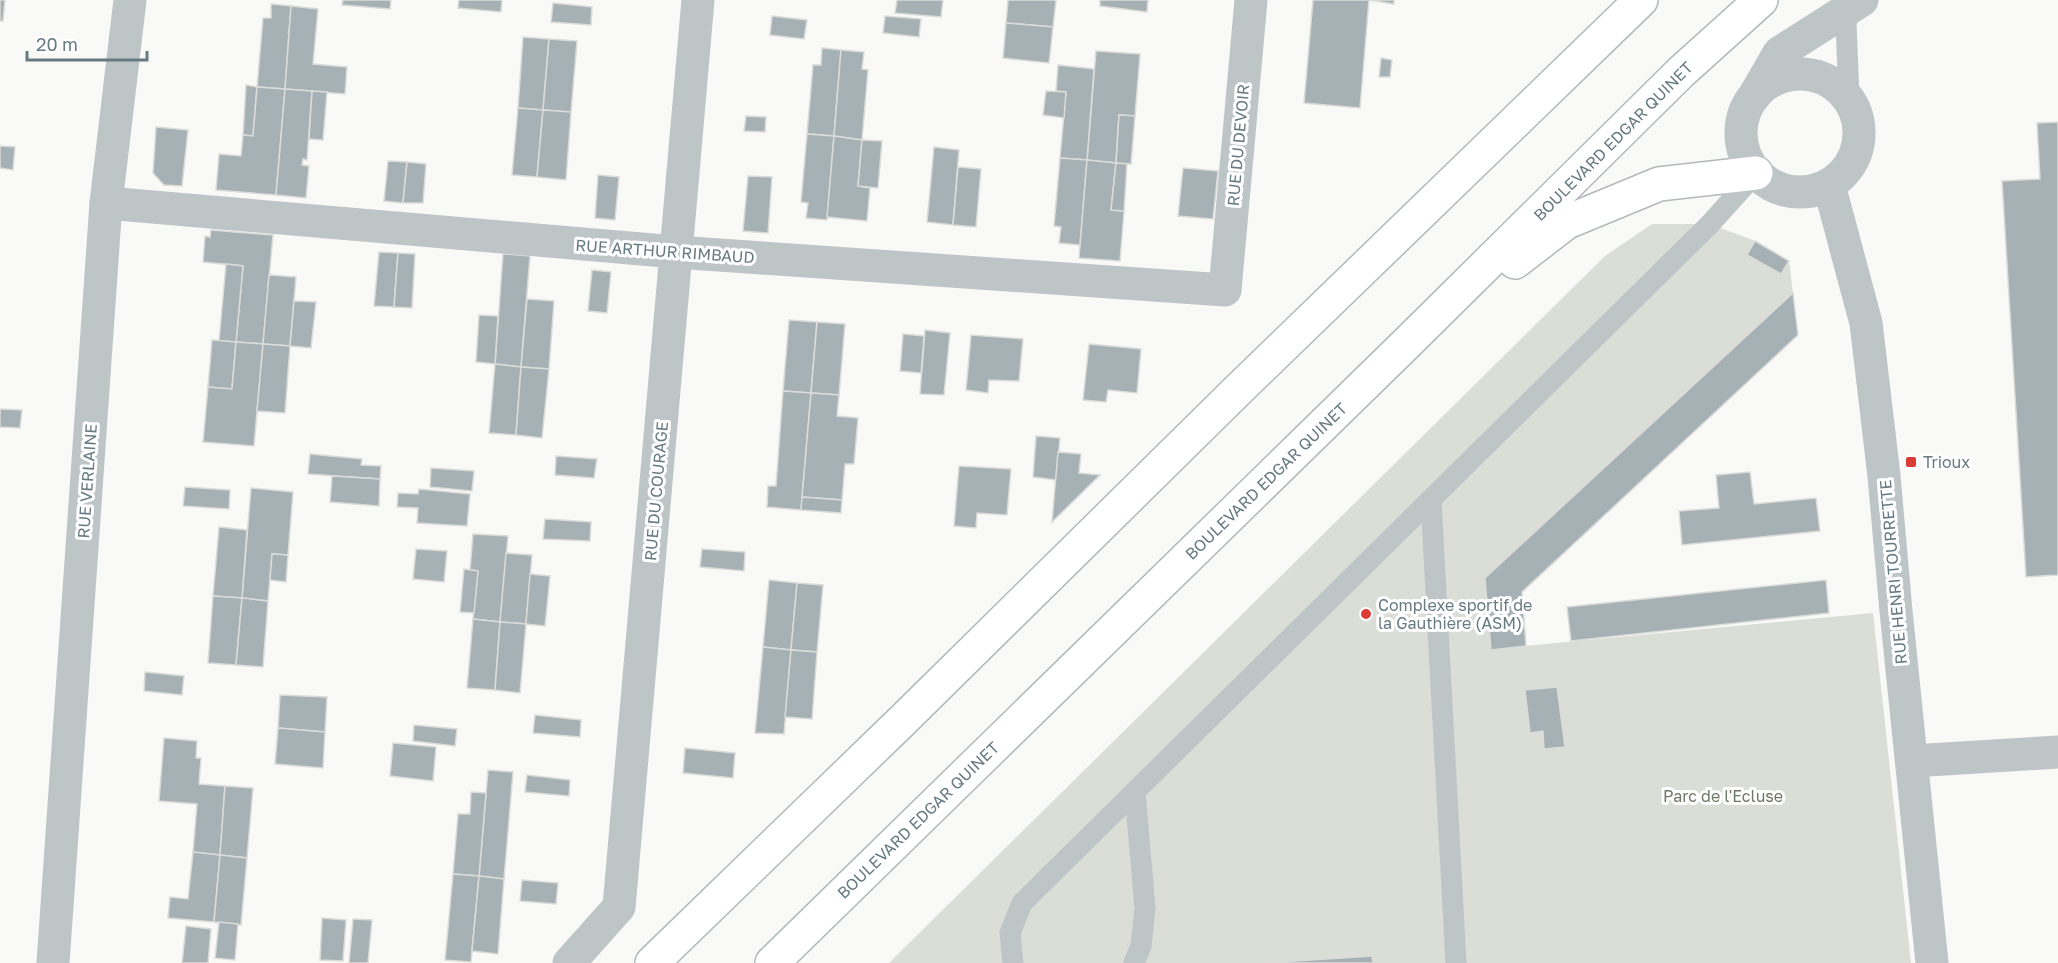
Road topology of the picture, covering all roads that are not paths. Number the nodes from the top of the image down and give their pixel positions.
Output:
1 (130, 0) edge
2 (698, 0) edge
3 (1251, 0) edge
4 (1641, 0) edge
5 (1761, 0) edge
6 (1856, 2) edge
7 (1756, 93) junction
8 (1849, 98) junction
9 (1756, 173) junction
10 (1829, 185) junction
11 (106, 203) junction
12 (676, 252) junction
13 (1225, 290) joint
14 (1408, 342) junction
15 (1431, 500) junction
16 (2058, 752) edge
17 (1912, 761) junction
18 (1135, 792) junction
19 (52, 963) edge
20 (569, 963) edge
21 (652, 963) edge
22 (772, 963) edge
23 (1013, 963) edge
24 (1134, 963) edge
25 (1456, 963) edge
26 (1932, 963) edge

1 - 11 street, RUE VERLAINE
2 - 12 street, RUE DU COURAGE
3 - 13 street, RUE DU DEVOIR
4 - 21 main road
5 - 14 main road, BOULEVARD EDGAR QUINET
6 - 7 street
6 - 8 lane
7 - 8 street
7 - 9 street
8 - 10 street
9 - 10 street
9 - 14 main road
9 - 15 lane
10 - 17 street, RUE HENRI TOURRETTE
11 - 12 street, RUE ARTHUR RIMBAUD
11 - 19 street, RUE VERLAINE
12 - 13 street, RUE ARTHUR RIMBAUD
12 - 20 street, RUE DU COURAGE
14 - 22 main road, BOULEVARD EDGAR QUINET
15 - 18 lane
15 - 25 lane
16 - 17 street
17 - 26 street, RUE HENRI TOURRETTE
18 - 23 lane
18 - 24 lane

